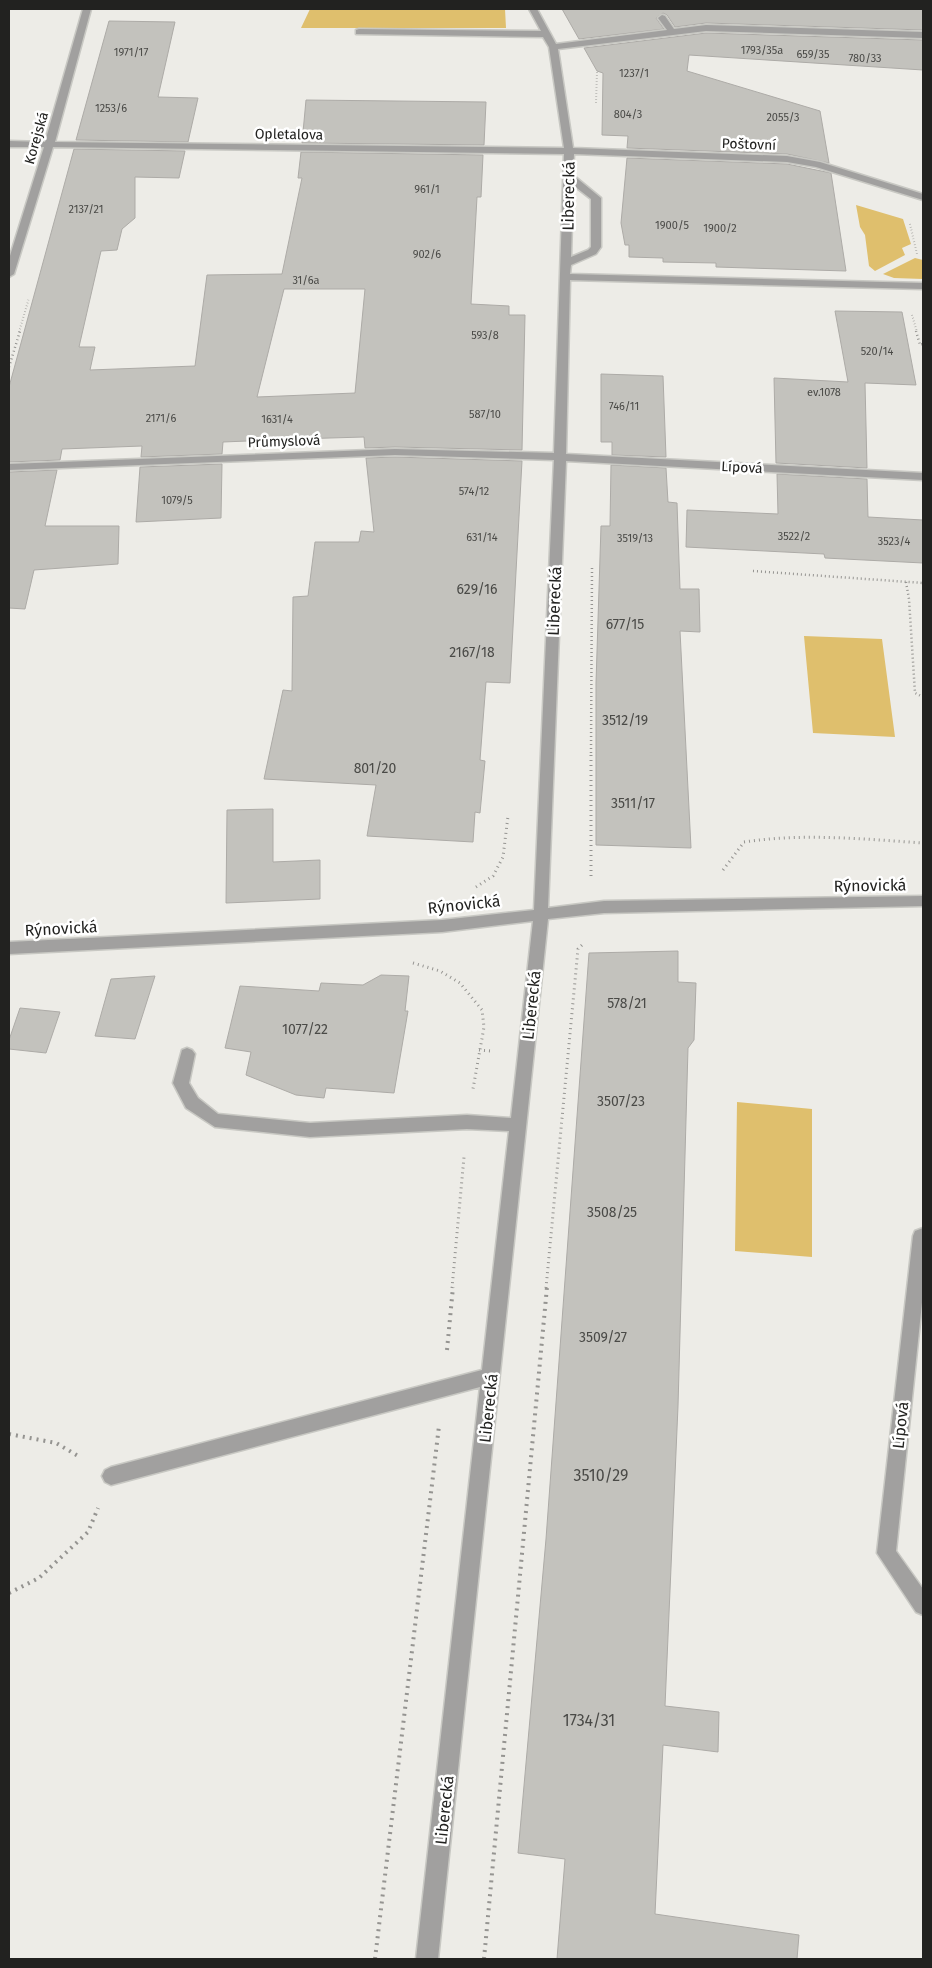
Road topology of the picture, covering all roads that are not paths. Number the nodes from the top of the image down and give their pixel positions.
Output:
1 (87, 9) edge
2 (533, 9) edge
3 (662, 18) dead end
4 (359, 32) dead end
5 (672, 32) junction
6 (546, 34) junction
7 (923, 35) edge
8 (553, 47) junction
9 (9, 144) edge
10 (49, 144) junction
11 (569, 151) junction
12 (569, 177) junction
13 (923, 197) edge
14 (566, 263) junction
15 (9, 274) edge
16 (566, 277) junction
17 (923, 286) edge
18 (759, 452) dead end
19 (560, 457) junction
20 (9, 467) edge
21 (760, 468) junction
22 (923, 477) edge
23 (923, 901) edge
24 (541, 913) junction
25 (9, 948) edge
26 (187, 1054) dead end
27 (518, 1125) junction
28 (923, 1235) edge
29 (492, 1376) junction
30 (111, 1476) road end
31 (923, 1605) edge
32 (427, 1959) edge

1 - 10 street, Korejská
2 - 6 street, Liberecká
3 - 5 street
4 - 6 street
5 - 7 street
5 - 8 street
6 - 8 street, Liberecká
8 - 11 street, Liberecká
9 - 10 street, Opletalova
10 - 11 street, Opletalova
10 - 15 street, Korejská
11 - 12 street, Liberecká
11 - 13 street, Poštovní
12 - 14 street, Liberecká
12 - 14 street
14 - 16 street, Liberecká
16 - 17 street
16 - 19 street, Liberecká
18 - 21 street
19 - 20 street, Průmyslová
19 - 21 street, Lípová
19 - 24 street, Liberecká
21 - 22 street, Lípová
23 - 24 street, Rýnovická
24 - 25 street, Rýnovická
24 - 27 street, Liberecká
26 - 27 street
27 - 29 street, Liberecká
28 - 31 street, Lípová
29 - 30 street
29 - 32 street, Liberecká

